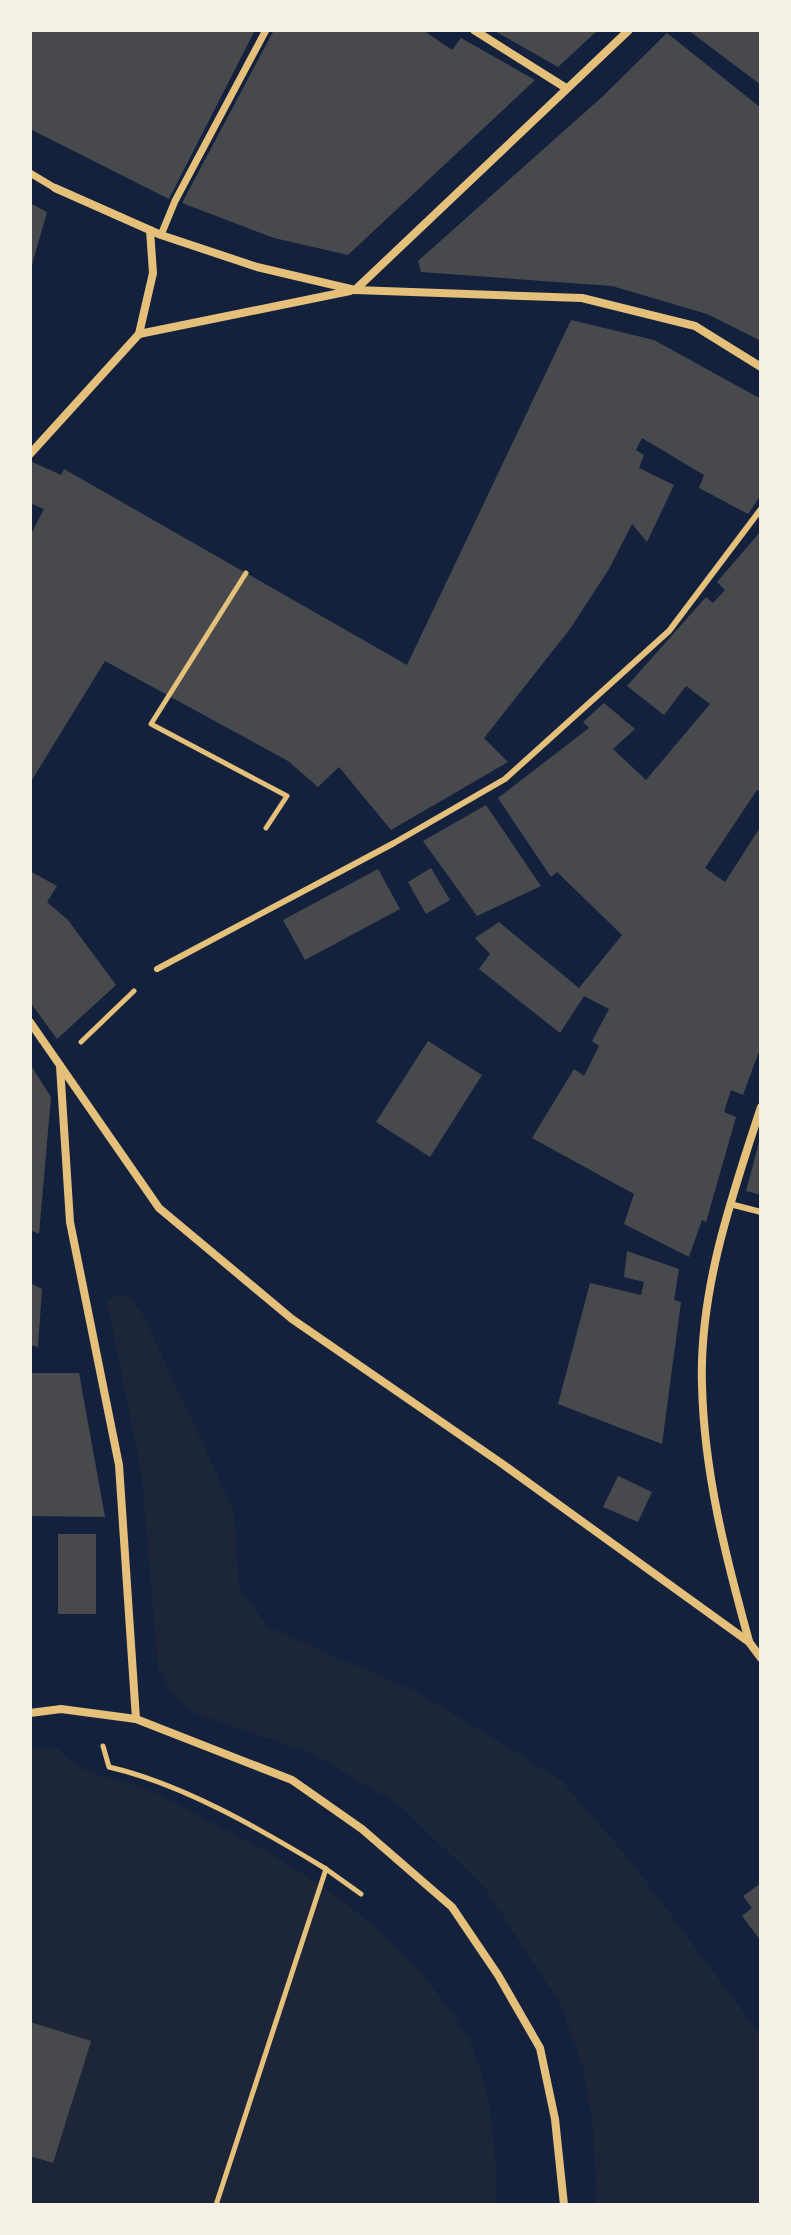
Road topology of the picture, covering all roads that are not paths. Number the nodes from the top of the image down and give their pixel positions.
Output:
1 (266, 30) edge
2 (474, 30) edge
3 (629, 30) edge
4 (566, 88) junction
5 (30, 173) edge
6 (55, 188) joint
7 (150, 230) junction
8 (161, 235) junction
9 (355, 290) junction
10 (139, 334) junction
11 (761, 367) edge
12 (30, 454) edge
13 (761, 509) edge
14 (157, 969) road end
15 (30, 1022) edge
16 (60, 1062) junction
17 (761, 1107) edge
18 (730, 1204) junction
19 (761, 1212) edge
20 (749, 1642) junction
21 (761, 1658) edge
22 (30, 1713) edge
23 (136, 1719) junction
24 (564, 2205) edge

1 - 8 street
2 - 4 street
3 - 4 street
4 - 9 street
5 - 6 street
6 - 7 street
7 - 8 street
7 - 10 street
8 - 9 street
9 - 10 street
9 - 11 street
10 - 12 street
13 - 14 lane
15 - 16 street
16 - 20 street
16 - 23 street
17 - 18 street
18 - 19 lane
18 - 20 street
20 - 21 street
22 - 23 street
23 - 24 street

